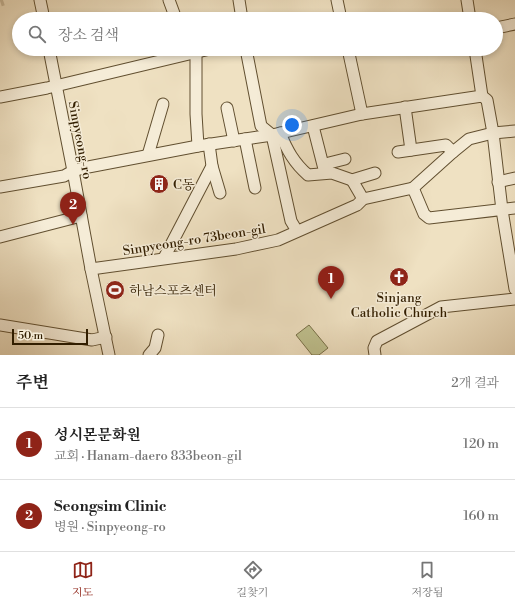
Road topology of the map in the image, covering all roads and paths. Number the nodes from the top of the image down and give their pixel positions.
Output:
1 (40, 0) edge
2 (169, 0) edge
3 (239, 0) edge
4 (337, 0) edge
5 (467, 0) edge
6 (43, 12) edge
7 (173, 12) edge
8 (241, 12) edge
9 (340, 12) edge
10 (469, 12) edge
11 (515, 24) edge
12 (503, 27) edge
13 (50, 56) edge
14 (176, 56) edge
15 (196, 56) edge
16 (247, 56) edge
17 (350, 56) edge
18 (476, 56) edge
19 (56, 86) junction
20 (482, 96) junction
21 (0, 97) edge
22 (163, 104) dead end
23 (405, 107) junction
24 (227, 108) dead end
25 (362, 114) junction
26 (313, 126) junction
27 (515, 131) edge
28 (492, 133) junction
29 (276, 134) junction
30 (240, 140) junction
31 (204, 145) junction
32 (411, 150) junction
33 (398, 152) dead end
34 (453, 152) junction
35 (148, 155) junction
36 (345, 159) dead end
37 (212, 166) junction
38 (73, 171) junction
39 (325, 173) junction
40 (375, 173) dead end
41 (515, 178) edge
42 (352, 180) junction
43 (498, 182) junction
44 (0, 187) edge
45 (255, 188) dead end
46 (413, 188) junction
47 (220, 193) dead end
48 (363, 198) junction
49 (515, 208) edge
50 (502, 210) junction
51 (81, 216) junction
52 (297, 231) junction
53 (0, 236) edge
54 (164, 258) junction
55 (91, 269) junction
56 (515, 289) edge
57 (515, 298) edge
58 (0, 325) edge
59 (158, 335) dead end
60 (106, 337) junction
61 (109, 355) edge
62 (149, 355) edge
63 (375, 355) edge

1 - 6 street
2 - 7 street
3 - 8 street
4 - 9 street
5 - 10 street
11 - 12 street
13 - 19 street, Sinpyeong-ro
14 - 19 street
15 - 31 street
16 - 29 street
17 - 25 street
18 - 20 street
19 - 21 street
19 - 38 street, Sinpyeong-ro
20 - 23 street
20 - 28 street
22 - 35 street
23 - 25 street
23 - 32 street
24 - 30 street
25 - 26 street
26 - 29 street
26 - 39 street
27 - 28 street
28 - 34 street
28 - 43 street
29 - 30 street
29 - 39 street
29 - 52 street
30 - 31 street
30 - 45 street
31 - 35 street
31 - 37 street
32 - 33 street
32 - 34 street
34 - 46 street
35 - 38 street
36 - 39 street
37 - 47 street
37 - 54 street
38 - 44 street
38 - 51 street, Sinpyeong-ro
39 - 42 street
40 - 42 street
41 - 43 street
42 - 48 street
43 - 50 street
46 - 48 street, Sinpyeong-ro 73beon-gil
46 - 50 street
48 - 52 street, Sinpyeong-ro 73beon-gil
49 - 50 street
50 - 56 street
51 - 53 street
51 - 55 street, Sinpyeong-ro
52 - 54 street, Sinpyeong-ro 73beon-gil
54 - 55 street, Sinpyeong-ro 73beon-gil
55 - 60 street, Sinpyeong-ro
57 - 63 street
58 - 60 street
59 - 62 street
60 - 61 street, Sinpyeong-ro

